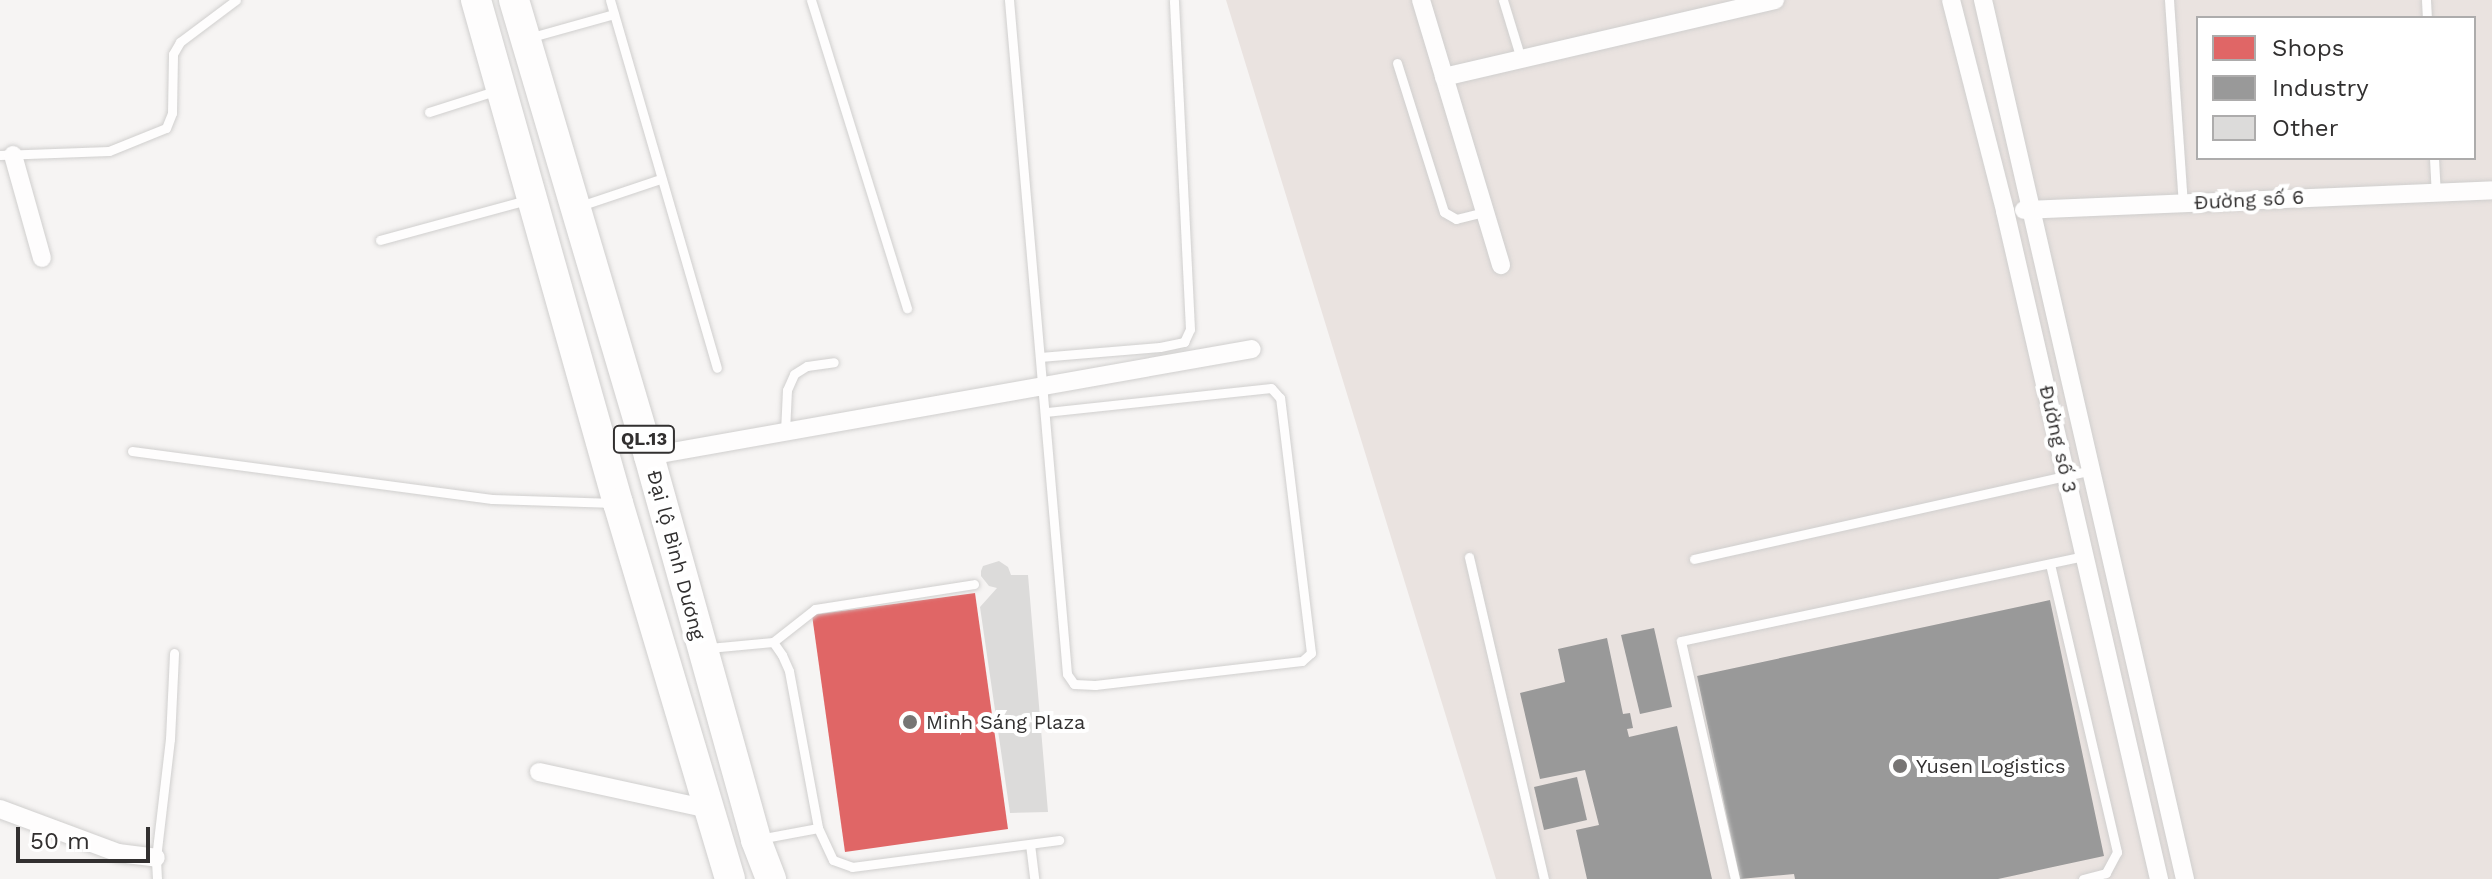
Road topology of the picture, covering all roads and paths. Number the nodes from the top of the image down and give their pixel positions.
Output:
1 (236, 0) edge
2 (476, 0) edge
3 (514, 0) edge
4 (610, 0) edge
5 (811, 0) edge
6 (1009, 0) edge
7 (1174, 0) edge
8 (1421, 0) edge
9 (1503, 0) edge
10 (1775, 0) edge
11 (1951, 0) edge
12 (1983, 0) edge
13 (2169, 0) edge
14 (1741, 4) edge
15 (614, 14) junction
16 (526, 38) junction
17 (1521, 59) junction
18 (1397, 63) dead end
19 (1444, 77) junction
20 (502, 89) junction
21 (429, 112) dead end
22 (6, 155) edge
23 (2434, 160) edge
24 (660, 179) junction
25 (2492, 190) edge
26 (2436, 192) junction
27 (534, 198) junction
28 (2183, 203) junction
29 (575, 208) junction
30 (2034, 210) junction
31 (2005, 211) junction
32 (1485, 212) junction
33 (380, 240) dead end
34 (42, 258) dead end
35 (1501, 265) dead end
36 (907, 308) dead end
37 (1252, 349) dead end
38 (1040, 357) junction
39 (834, 362) dead end
40 (717, 368) dead end
41 (1042, 386) junction
42 (1045, 412) junction
43 (785, 432) junction
44 (132, 451) dead end
45 (649, 456) junction
46 (2092, 470) junction
47 (2067, 478) junction
48 (618, 503) junction
49 (2085, 556) junction
50 (1469, 557) dead end
51 (1694, 559) dead end
52 (2050, 564) junction
53 (974, 584) dead end
54 (773, 642) junction
55 (702, 649) junction
56 (174, 653) dead end
57 (539, 772) dead end
58 (0, 809) edge
59 (709, 809) junction
60 (818, 828) junction
61 (756, 840) junction
62 (1059, 840) dead end
63 (1030, 844) junction
64 (156, 858) junction
65 (157, 879) edge
66 (730, 879) edge
67 (771, 879) edge
68 (1034, 879) edge
69 (1544, 879) edge
70 (1735, 879) edge
71 (2083, 879) edge
72 (2159, 879) edge
73 (2185, 879) edge

1 - 22 lane
2 - 20 highway, Đại lộ Bình Dương / QL.13
3 - 16 highway, Đại lộ Bình Dương / QL.13
4 - 15 lane
5 - 36 lane
6 - 38 lane
7 - 38 lane
8 - 19 street
9 - 17 lane
10 - 14 street
11 - 31 street, Đường số 3
12 - 30 street, Đường số 3
13 - 28 lane
14 - 17 street
15 - 16 lane
15 - 24 lane
16 - 29 highway, Đại lộ Bình Dương / QL.13
17 - 19 street
18 - 32 lane
19 - 32 street
20 - 21 lane
20 - 27 highway, Đại lộ Bình Dương / QL.13
22 - 34 street
23 - 26 lane
24 - 29 lane
24 - 40 lane
25 - 26 street, Đường số 6
26 - 28 street, Đường số 6
27 - 33 lane
27 - 48 highway, Đại lộ Bình Dương / QL.13
28 - 30 street, Đường số 6
29 - 45 highway, Đại lộ Bình Dương / QL.13
30 - 31 street, Đường số 6
30 - 46 street, Đường số 3
31 - 47 street, Đường số 3
32 - 35 street
37 - 41 street
38 - 41 lane
39 - 43 lane
41 - 42 lane
41 - 43 street
42 - 42 lane
43 - 45 street
44 - 48 lane
45 - 55 highway, Đại lộ Bình Dương / QL.13
46 - 47 lane
46 - 73 street, Đường số 3
47 - 49 street, Đường số 3
47 - 51 lane
48 - 59 highway, Đại lộ Bình Dương / QL.13
49 - 52 lane
49 - 72 street, Đường số 3
50 - 69 lane
52 - 70 lane
52 - 71 lane
53 - 54 lane
54 - 55 lane
54 - 60 lane
55 - 61 highway, Đại lộ Bình Dương / QL.13
56 - 64 lane
57 - 59 street
58 - 64 street
59 - 66 highway, Đại lộ Bình Dương / QL.13
60 - 61 lane
60 - 63 lane
61 - 67 highway, Đại lộ Bình Dương / QL.13
62 - 63 lane
63 - 68 lane
64 - 65 lane

